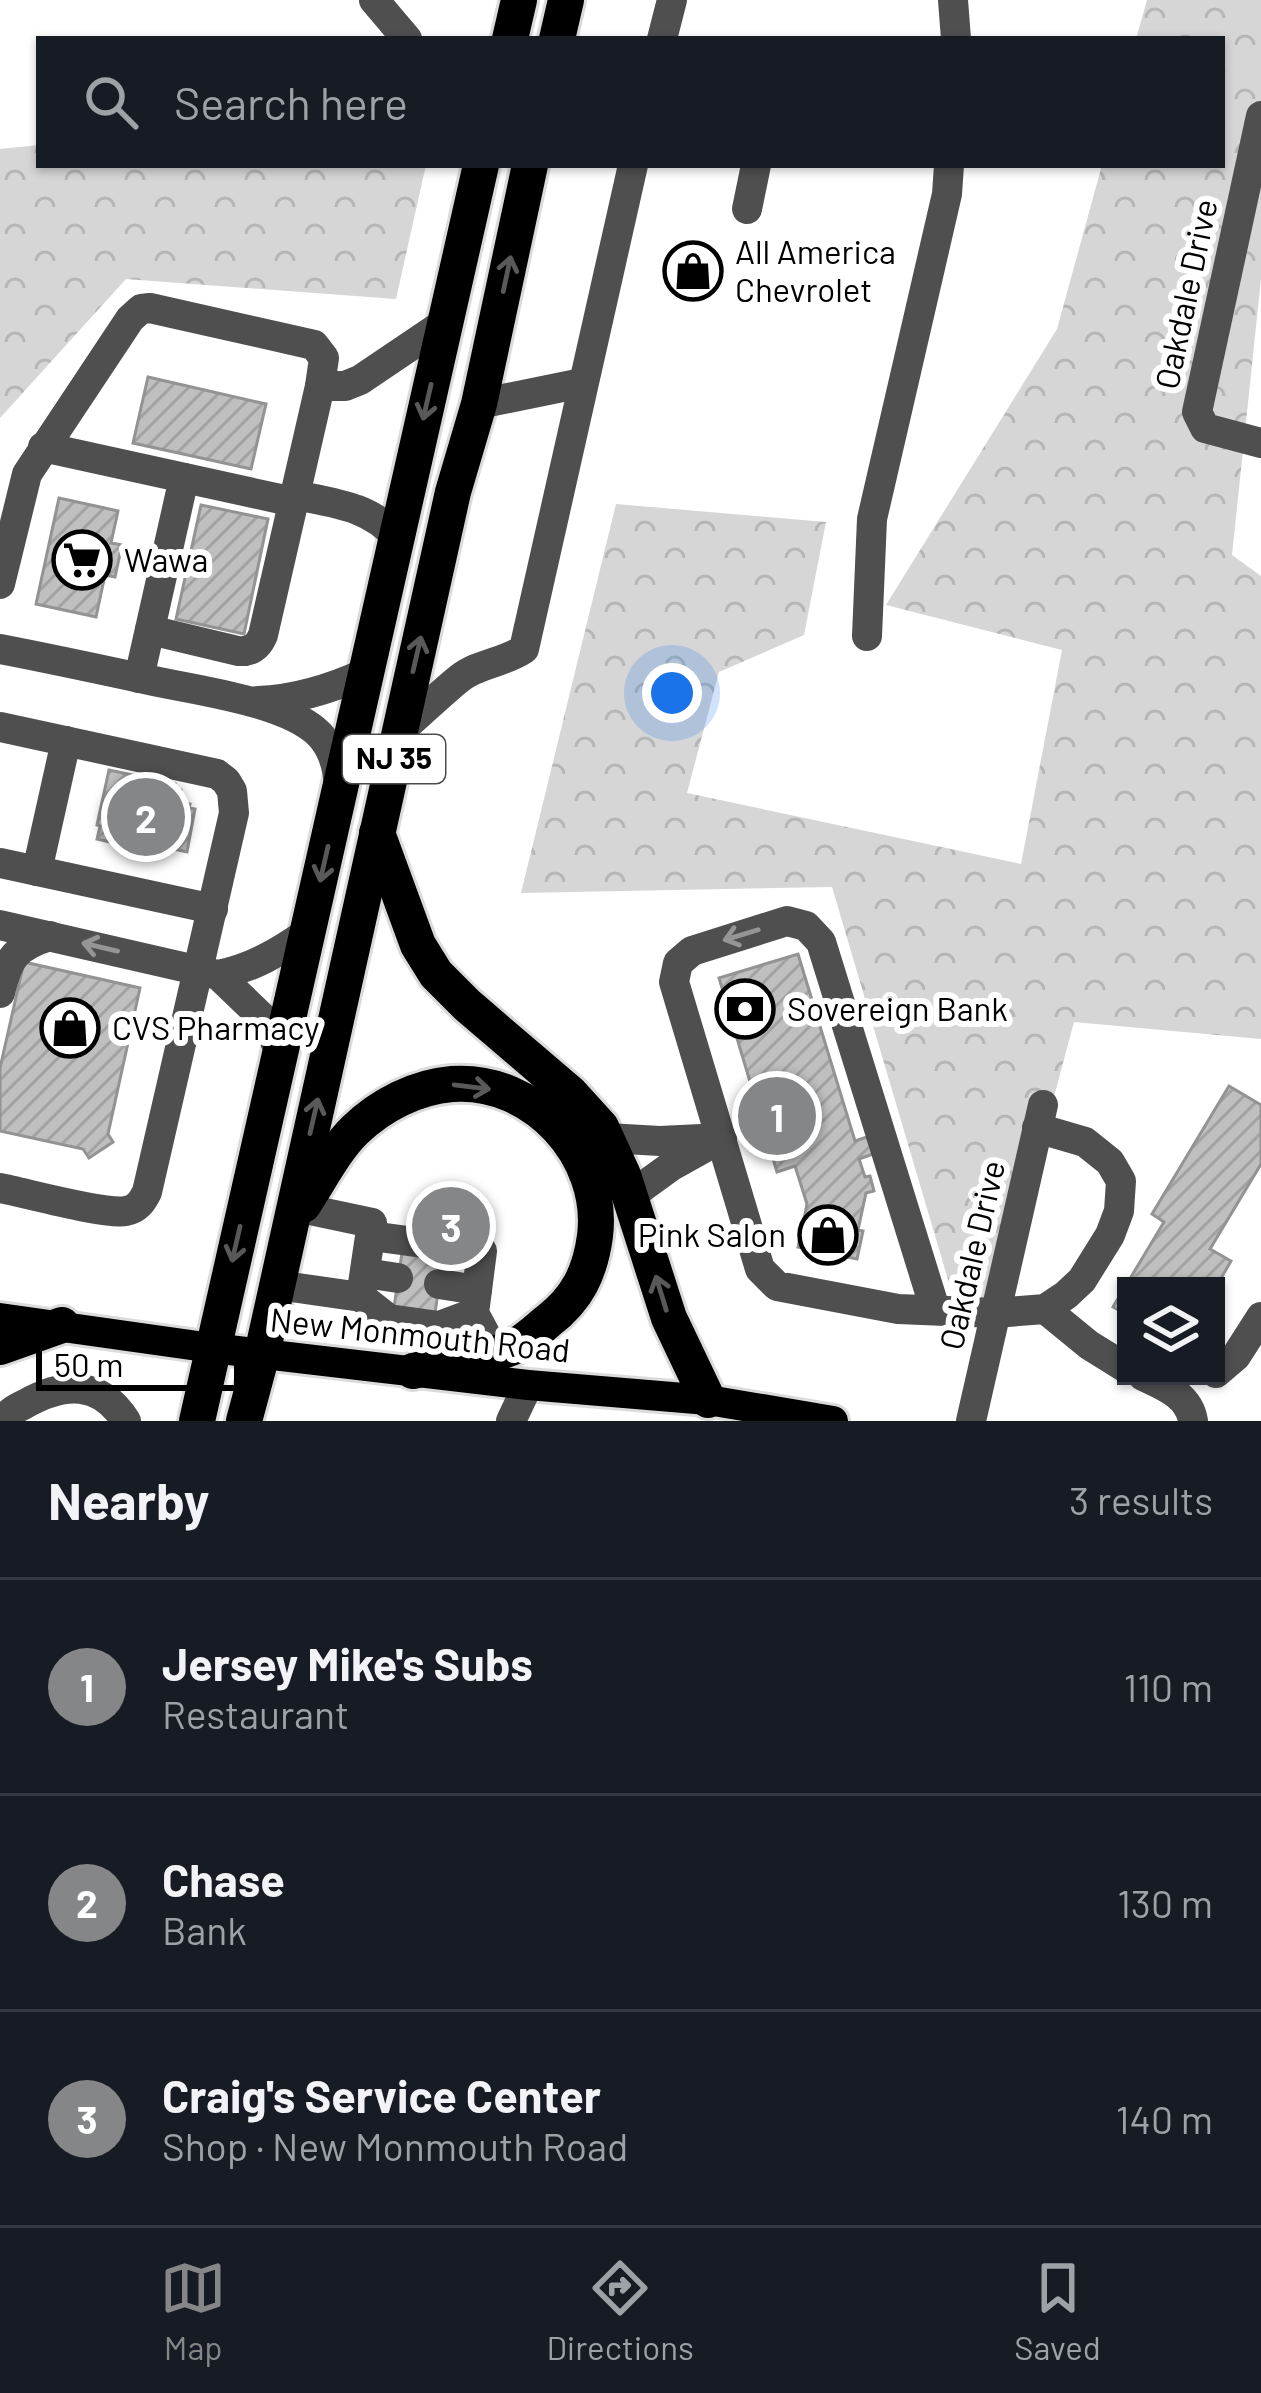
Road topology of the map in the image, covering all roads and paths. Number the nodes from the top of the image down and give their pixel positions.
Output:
1 (374, 0) edge
2 (519, 0) edge
3 (566, 0) edge
4 (672, 0) edge
5 (953, 0) edge
6 (404, 36) edge
7 (511, 36) edge
8 (558, 36) edge
9 (663, 36) edge
10 (952, 36) edge
11 (1261, 116) edge
12 (481, 168) edge
13 (529, 168) edge
14 (632, 168) edge
15 (755, 168) edge
16 (949, 168) edge
17 (747, 209) dead end
18 (446, 322) junction
19 (582, 383) junction
20 (320, 386) junction
21 (479, 404) junction
22 (1261, 443) edge
23 (43, 447) junction
24 (184, 478) junction
25 (294, 498) junction
26 (397, 538) junction
27 (0, 584) edge
28 (150, 630) junction
29 (867, 636) dead end
30 (0, 649) edge
31 (368, 672) junction
32 (139, 678) junction
33 (246, 701) junction
34 (0, 727) edge
35 (400, 731) junction
36 (75, 743) junction
37 (339, 797) junction
38 (377, 833) junction
39 (0, 863) edge
40 (47, 873) junction
41 (213, 909) junction
42 (0, 925) edge
43 (308, 932) junction
44 (50, 936) junction
45 (208, 972) junction
46 (0, 993) edge
47 (281, 1053) junction
48 (607, 1138) junction
49 (722, 1138) junction
50 (0, 1188) edge
51 (630, 1196) junction
52 (296, 1215) junction
53 (371, 1235) junction
54 (398, 1278) dead end
55 (439, 1284) dead end
56 (277, 1285) junction
57 (363, 1285) junction
58 (475, 1302) junction
59 (935, 1309) junction
60 (1045, 1309) junction
61 (995, 1313) junction
62 (0, 1318) edge
63 (1261, 1318) edge
64 (62, 1325) junction
65 (0, 1347) edge
66 (212, 1348) junction
67 (495, 1352) junction
68 (262, 1354) junction
69 (1117, 1362) edge
70 (1225, 1366) edge
71 (413, 1371) junction
72 (528, 1384) junction
73 (1155, 1385) edge
74 (1206, 1385) edge
75 (1188, 1409) edge
76 (705, 1410) edge
77 (3, 1421) edge
78 (126, 1421) edge
79 (197, 1421) edge
80 (244, 1421) edge
81 (511, 1421) edge
82 (833, 1421) edge
83 (971, 1421) edge

1 - 6 street
2 - 7 highway
3 - 8 highway
4 - 9 street
5 - 10 street
11 - 22 street, Oakdale Drive
12 - 18 highway, NJ 35
21 -> 13 highway, NJ 35
14 - 19 street
15 - 17 street
16 - 29 street
18 - 20 street
18 -> 26 highway, NJ 35
19 - 21 street
19 - 35 street
20 - 23 street
20 - 25 street
35 -> 21 highway, NJ 35
23 - 24 street
23 - 27 street
24 - 25 street
24 - 28 street
25 - 26 street
25 - 28 street
26 - 31 highway, NJ 35
28 - 32 street
30 - 32 street
31 - 33 street
31 - 37 highway, NJ 35
32 - 33 street
33 - 37 street
34 - 36 street
35 - 38 highway, NJ 35
36 - 40 street
36 - 41 street
37 -> 43 highway, NJ 35
38 - 48 highway
52 -> 38 highway, NJ 35
39 - 40 street
40 - 41 street
41 - 45 street
42 - 44 street
43 - 45 street
43 - 47 highway, NJ 35
45 -> 44 street
44 - 46 street
45 - 47 street
45 - 50 street
47 -> 66 highway, NJ 35
48 - 49 street
48 - 51 highway
49 - 51 street
49 - 59 street
59 -> 49 street
76 -> 51 highway
52 - 53 street
52 - 56 highway, NJ 35
52 -> 67 highway
53 - 57 street
53 - 58 street
54 - 57 street
55 - 58 street
56 - 57 street
56 - 68 highway, NJ 35
57 - 58 street
58 - 67 street
59 - 61 street
60 - 61 street
60 - 61 street, Oakdale Drive
60 - 69 street
61 - 83 street, Oakdale Drive
62 - 64 main road, New Monmouth Road
63 - 70 street
64 - 65 highway
64 - 66 main road, New Monmouth Road
66 - 68 main road, New Monmouth Road
66 - 79 highway, NJ 35
67 - 71 highway
68 - 71 main road, New Monmouth Road
68 - 80 highway, NJ 35
71 - 72 main road, New Monmouth Road
72 - 76 main road, New Monmouth Road
72 - 81 street
73 - 75 street
74 - 75 street
76 - 82 main road, New Monmouth Road
77 - 78 street

